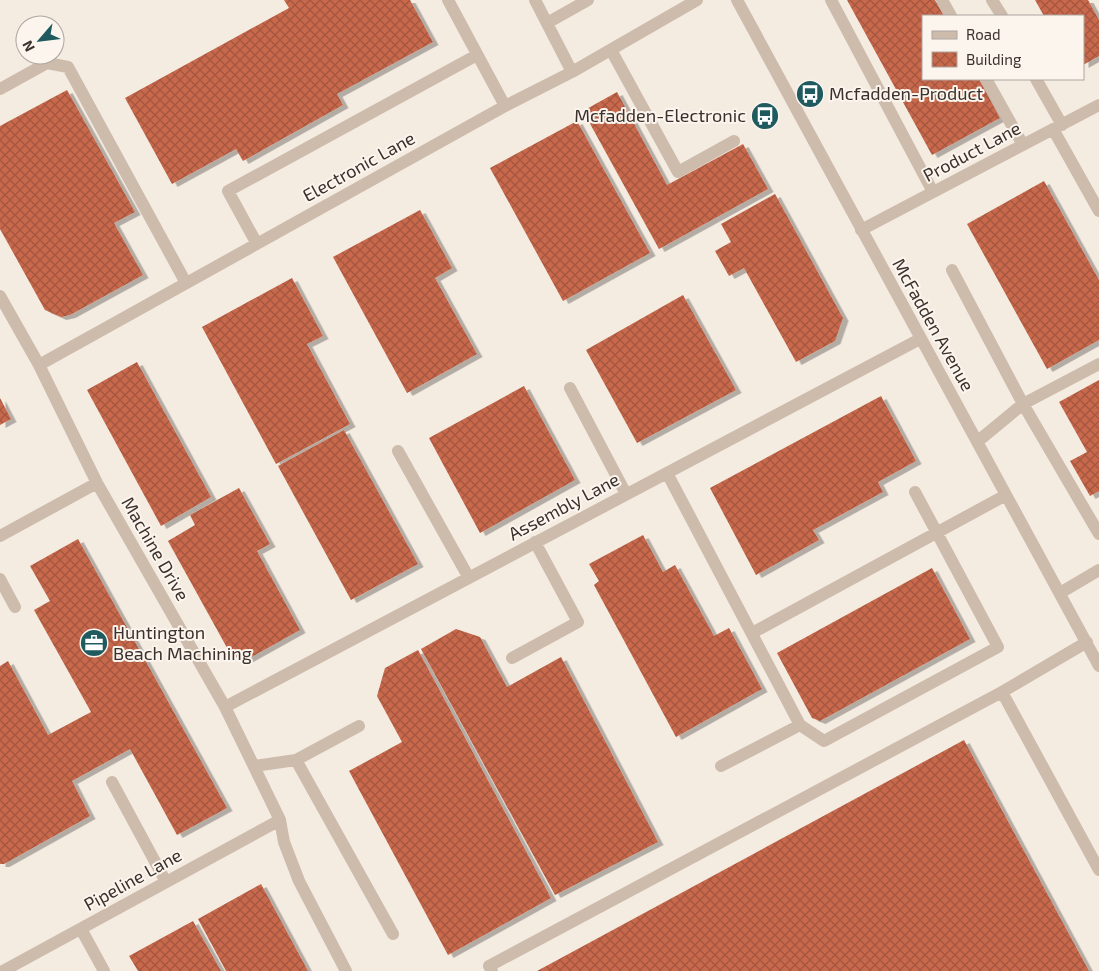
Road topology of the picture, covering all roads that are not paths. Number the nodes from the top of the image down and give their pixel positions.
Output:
1 (448, 0) edge
2 (535, 0) edge
3 (588, 0) edge
4 (697, 0) edge
5 (737, 0) edge
6 (830, 0) edge
7 (942, 0) edge
8 (992, 0) edge
9 (950, 15) edge
10 (1001, 15) edge
11 (547, 23) junction
12 (611, 50) junction
13 (478, 55) junction
14 (572, 72) junction
15 (987, 80) edge
16 (1036, 80) edge
17 (0, 89) edge
18 (505, 106) junction
19 (1099, 106) edge
20 (1058, 127) junction
21 (734, 141) dead end
22 (1022, 145) junction
23 (933, 192) junction
24 (1099, 211) edge
25 (861, 230) junction
26 (257, 244) junction
27 (952, 270) dead end
28 (186, 283) junction
29 (0, 296) edge
30 (920, 338) junction
31 (1099, 364) edge
32 (39, 365) junction
33 (570, 388) dead end
34 (1022, 404) junction
35 (977, 442) junction
36 (398, 451) dead end
37 (667, 473) junction
38 (97, 484) junction
39 (915, 492) dead end
40 (626, 494) junction
41 (1006, 495) junction
42 (937, 532) junction
43 (1099, 534) edge
44 (0, 536) edge
45 (535, 542) junction
46 (1099, 570) edge
47 (469, 578) junction
48 (0, 579) edge
49 (1060, 593) junction
50 (16, 607) dead end
51 (752, 633) junction
52 (1086, 642) junction
53 (512, 658) dead end
54 (1099, 666) edge
55 (1002, 692) junction
56 (225, 707) junction
57 (800, 725) junction
58 (359, 726) dead end
59 (296, 760) junction
60 (254, 766) junction
61 (721, 766) dead end
62 (112, 782) dead end
63 (280, 820) junction
64 (1099, 870) edge
65 (166, 882) junction
66 (81, 929) junction
67 (393, 934) dead end
68 (26, 966) edge
69 (4, 971) edge
70 (104, 971) edge
71 (346, 971) edge
72 (492, 971) edge

1 - 13 street
2 - 11 street
3 - 11 street
4 - 12 street, Electronic Lane
5 - 25 street, McFadden Avenue
6 - 23 street
7 - 9 street
8 - 10 street
11 - 14 street
12 - 14 street, Electronic Lane
12 - 21 street
13 - 18 street
13 - 26 street
14 - 18 street, Electronic Lane
15 - 22 street
16 - 20 street
17 - 28 street
18 - 26 street, Electronic Lane
19 - 20 street, Product Lane
20 - 22 street, Product Lane
20 - 24 street
22 - 23 street, Product Lane
23 - 25 street, Product Lane
25 - 30 street, McFadden Avenue
26 - 28 street, Electronic Lane
27 - 34 street
28 - 32 street, Electronic Lane
29 - 32 street, Machine Drive
30 - 35 street, McFadden Avenue
30 - 37 street, Assembly Lane
31 - 34 street
32 - 38 street, Machine Drive
33 - 40 street
34 - 35 street
34 - 43 street
35 - 41 street, McFadden Avenue
36 - 47 street
37 - 40 street, Assembly Lane
37 - 51 street
38 - 44 street
38 - 56 street, Machine Drive
39 - 42 street
40 - 45 street, Assembly Lane
41 - 42 street
41 - 49 street, McFadden Avenue
42 - 51 street
42 - 57 street
45 - 47 street, Assembly Lane
45 - 53 street
46 - 49 street
47 - 56 street, Assembly Lane
48 - 50 street
49 - 52 street, McFadden Avenue
51 - 57 street
52 - 54 street, McFadden Avenue
52 - 55 street
55 - 64 street
55 - 72 street
56 - 60 street, Machine Drive
57 - 61 street
58 - 59 street
59 - 60 street
59 - 67 street
60 - 63 street, Machine Drive
62 - 65 street
63 - 65 street, Pipeline Lane
63 - 71 street, Machine Drive
65 - 66 street, Pipeline Lane
66 - 68 street, Pipeline Lane
66 - 70 street
68 - 69 street, Pipeline Lane

